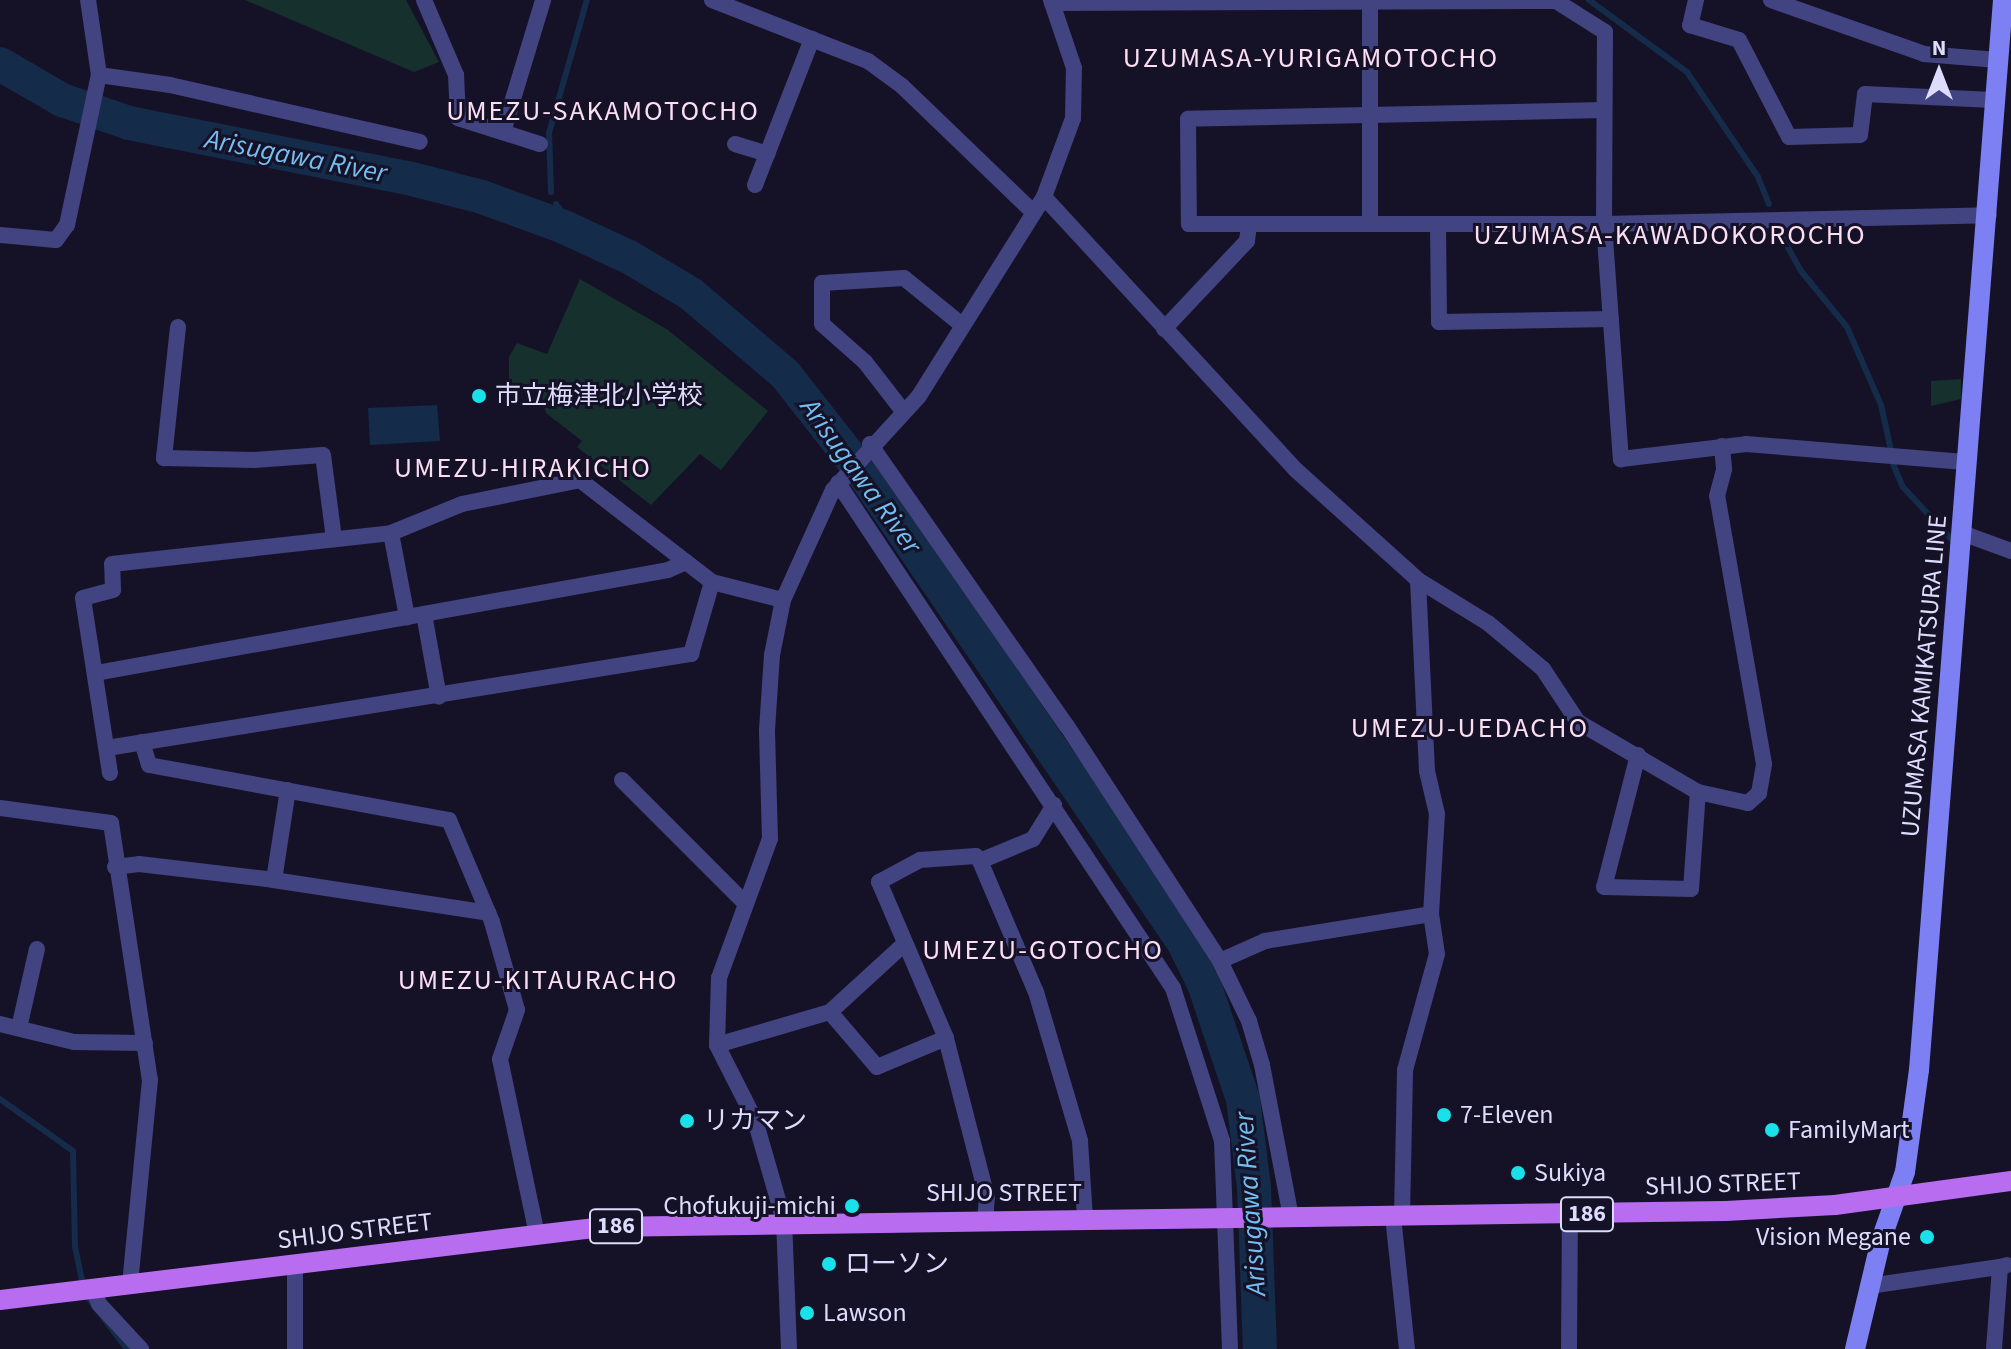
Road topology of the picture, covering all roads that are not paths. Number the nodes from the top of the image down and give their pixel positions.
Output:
1 (88, 0) edge
2 (424, 0) edge
3 (543, 0) edge
4 (712, 0) edge
5 (1464, 0) edge
6 (1696, 0) edge
7 (1771, 0) edge
8 (2003, 0) edge
9 (1051, 1) edge
10 (1370, 1) edge
11 (812, 39) junction
12 (1998, 60) junction
13 (98, 82) junction
14 (1993, 100) junction
15 (1604, 110) junction
16 (1370, 115) junction
17 (503, 132) junction
18 (420, 142) dead end
19 (540, 144) dead end
20 (735, 144) dead end
21 (767, 154) junction
22 (755, 185) dead end
23 (1044, 197) junction
24 (1033, 212) junction
25 (1989, 215) junction
26 (1370, 223) junction
27 (1249, 224) junction
28 (1438, 224) junction
29 (1604, 224) junction
30 (0, 235) edge
31 (1611, 319) junction
32 (962, 325) junction
33 (178, 327) dead end
34 (1164, 329) junction
35 (903, 411) junction
36 (1722, 446) junction
37 (867, 447) junction
38 (1967, 462) junction
39 (841, 480) junction
40 (391, 533) junction
41 (1962, 533) junction
42 (334, 539) junction
43 (2011, 551) edge
44 (686, 562) junction
45 (1418, 580) junction
46 (712, 582) junction
47 (783, 600) junction
48 (424, 614) junction
49 (407, 617) junction
50 (96, 673) junction
51 (439, 697) junction
52 (142, 742) junction
53 (107, 748) junction
54 (1638, 755) junction
55 (110, 773) dead end
56 (622, 780) dead end
57 (288, 790) junction
58 (1698, 792) junction
59 (1054, 805) junction
60 (0, 808) edge
61 (980, 861) junction
62 (115, 867) junction
63 (274, 880) junction
64 (745, 903) junction
65 (488, 913) junction
66 (1431, 914) junction
67 (903, 945) junction
68 (37, 949) dead end
69 (1220, 961) junction
70 (830, 1012) junction
71 (0, 1024) edge
72 (19, 1028) junction
73 (946, 1038) junction
74 (145, 1043) junction
75 (717, 1045) junction
76 (2011, 1181) edge
77 (1897, 1197) junction
78 (1570, 1214) junction
79 (1398, 1216) junction
80 (1230, 1217) junction
81 (1284, 1217) junction
82 (1085, 1219) junction
83 (985, 1220) junction
84 (784, 1221) junction
85 (537, 1234) junction
86 (295, 1266) junction
87 (2006, 1266) edge
88 (130, 1284) junction
89 (1869, 1286) junction
90 (93, 1288) junction
91 (0, 1300) edge
92 (141, 1349) edge
93 (295, 1349) edge
94 (789, 1349) edge
95 (1230, 1349) edge
96 (1407, 1349) edge
97 (1569, 1349) edge
98 (1855, 1349) edge
99 (1994, 1349) edge

1 - 13 street
2 - 17 street
3 - 17 street
4 - 11 street
5 - 10 street
5 - 15 street
6 - 14 street
7 - 12 street
8 - 12 main road, UZUMASA KAMIKATSURA LINE
9 - 10 street
9 - 23 street
10 - 16 street
11 - 21 street
11 - 24 street
12 - 14 main road, UZUMASA KAMIKATSURA LINE
13 - 18 street
13 - 30 street
14 - 25 main road, UZUMASA KAMIKATSURA LINE
15 - 16 street
15 - 29 street
16 - 26 street
16 - 27 street
17 - 19 street
20 - 21 street
21 - 22 street
23 - 24 street
23 - 34 street
24 - 32 street
25 - 29 street
25 - 38 main road, UZUMASA KAMIKATSURA LINE
26 - 27 street
26 - 28 street
27 - 34 street
28 - 29 street
28 - 31 street
29 - 31 street
31 - 36 street
32 - 35 street
32 - 35 street
33 - 42 street
34 - 45 street
35 - 37 street
36 - 38 street
36 - 58 street
37 - 39 street
37 - 69 street
38 - 41 main road, UZUMASA KAMIKATSURA LINE
39 - 47 street
39 - 59 street
40 - 42 street
40 - 44 street
40 - 49 street
41 - 43 street
41 - 77 main road, UZUMASA KAMIKATSURA LINE
42 - 50 street
44 - 46 street
44 - 48 street
45 - 54 street
45 - 66 street
46 - 47 street
46 - 51 street
47 - 64 street
48 - 49 street
48 - 51 street
49 - 50 street
50 - 53 street
51 - 52 street
52 - 53 street
52 - 57 street
53 - 55 street
54 - 58 street
54 - 58 street
56 - 64 street
57 - 63 street
57 - 65 street
59 - 61 street
59 - 80 street
60 - 62 street
61 - 67 street
61 - 82 street
62 - 63 street
62 - 74 street
63 - 65 street
64 - 75 street
65 - 85 street
66 - 69 street
66 - 79 street
67 - 70 street
67 - 73 street
68 - 72 street
69 - 81 street
70 - 73 street
70 - 75 street
71 - 72 street
72 - 74 street
73 - 83 street
74 - 88 street
75 - 84 street
76 - 77 main road, SHIJO STREET / 186
77 - 78 main road, SHIJO STREET / 186
77 - 89 main road, UZUMASA KAMIKATSURA LINE
78 - 79 main road, SHIJO STREET / 186
78 - 97 street
79 - 81 main road, SHIJO STREET / 186
79 - 96 street
80 - 81 main road, SHIJO STREET / 186
80 - 82 main road, SHIJO STREET / 186
80 - 95 street
82 - 83 main road, SHIJO STREET / 186
83 - 84 main road, SHIJO STREET / 186
84 - 85 main road, SHIJO STREET / 186
84 - 94 street
85 - 86 main road, SHIJO STREET / 186
86 - 88 main road, SHIJO STREET / 186
86 - 93 street
87 - 89 street
87 - 99 street
88 - 90 main road, SHIJO STREET / 186
89 - 98 main road, UZUMASA KAMIKATSURA LINE
90 - 91 main road, SHIJO STREET / 186
90 - 92 street

